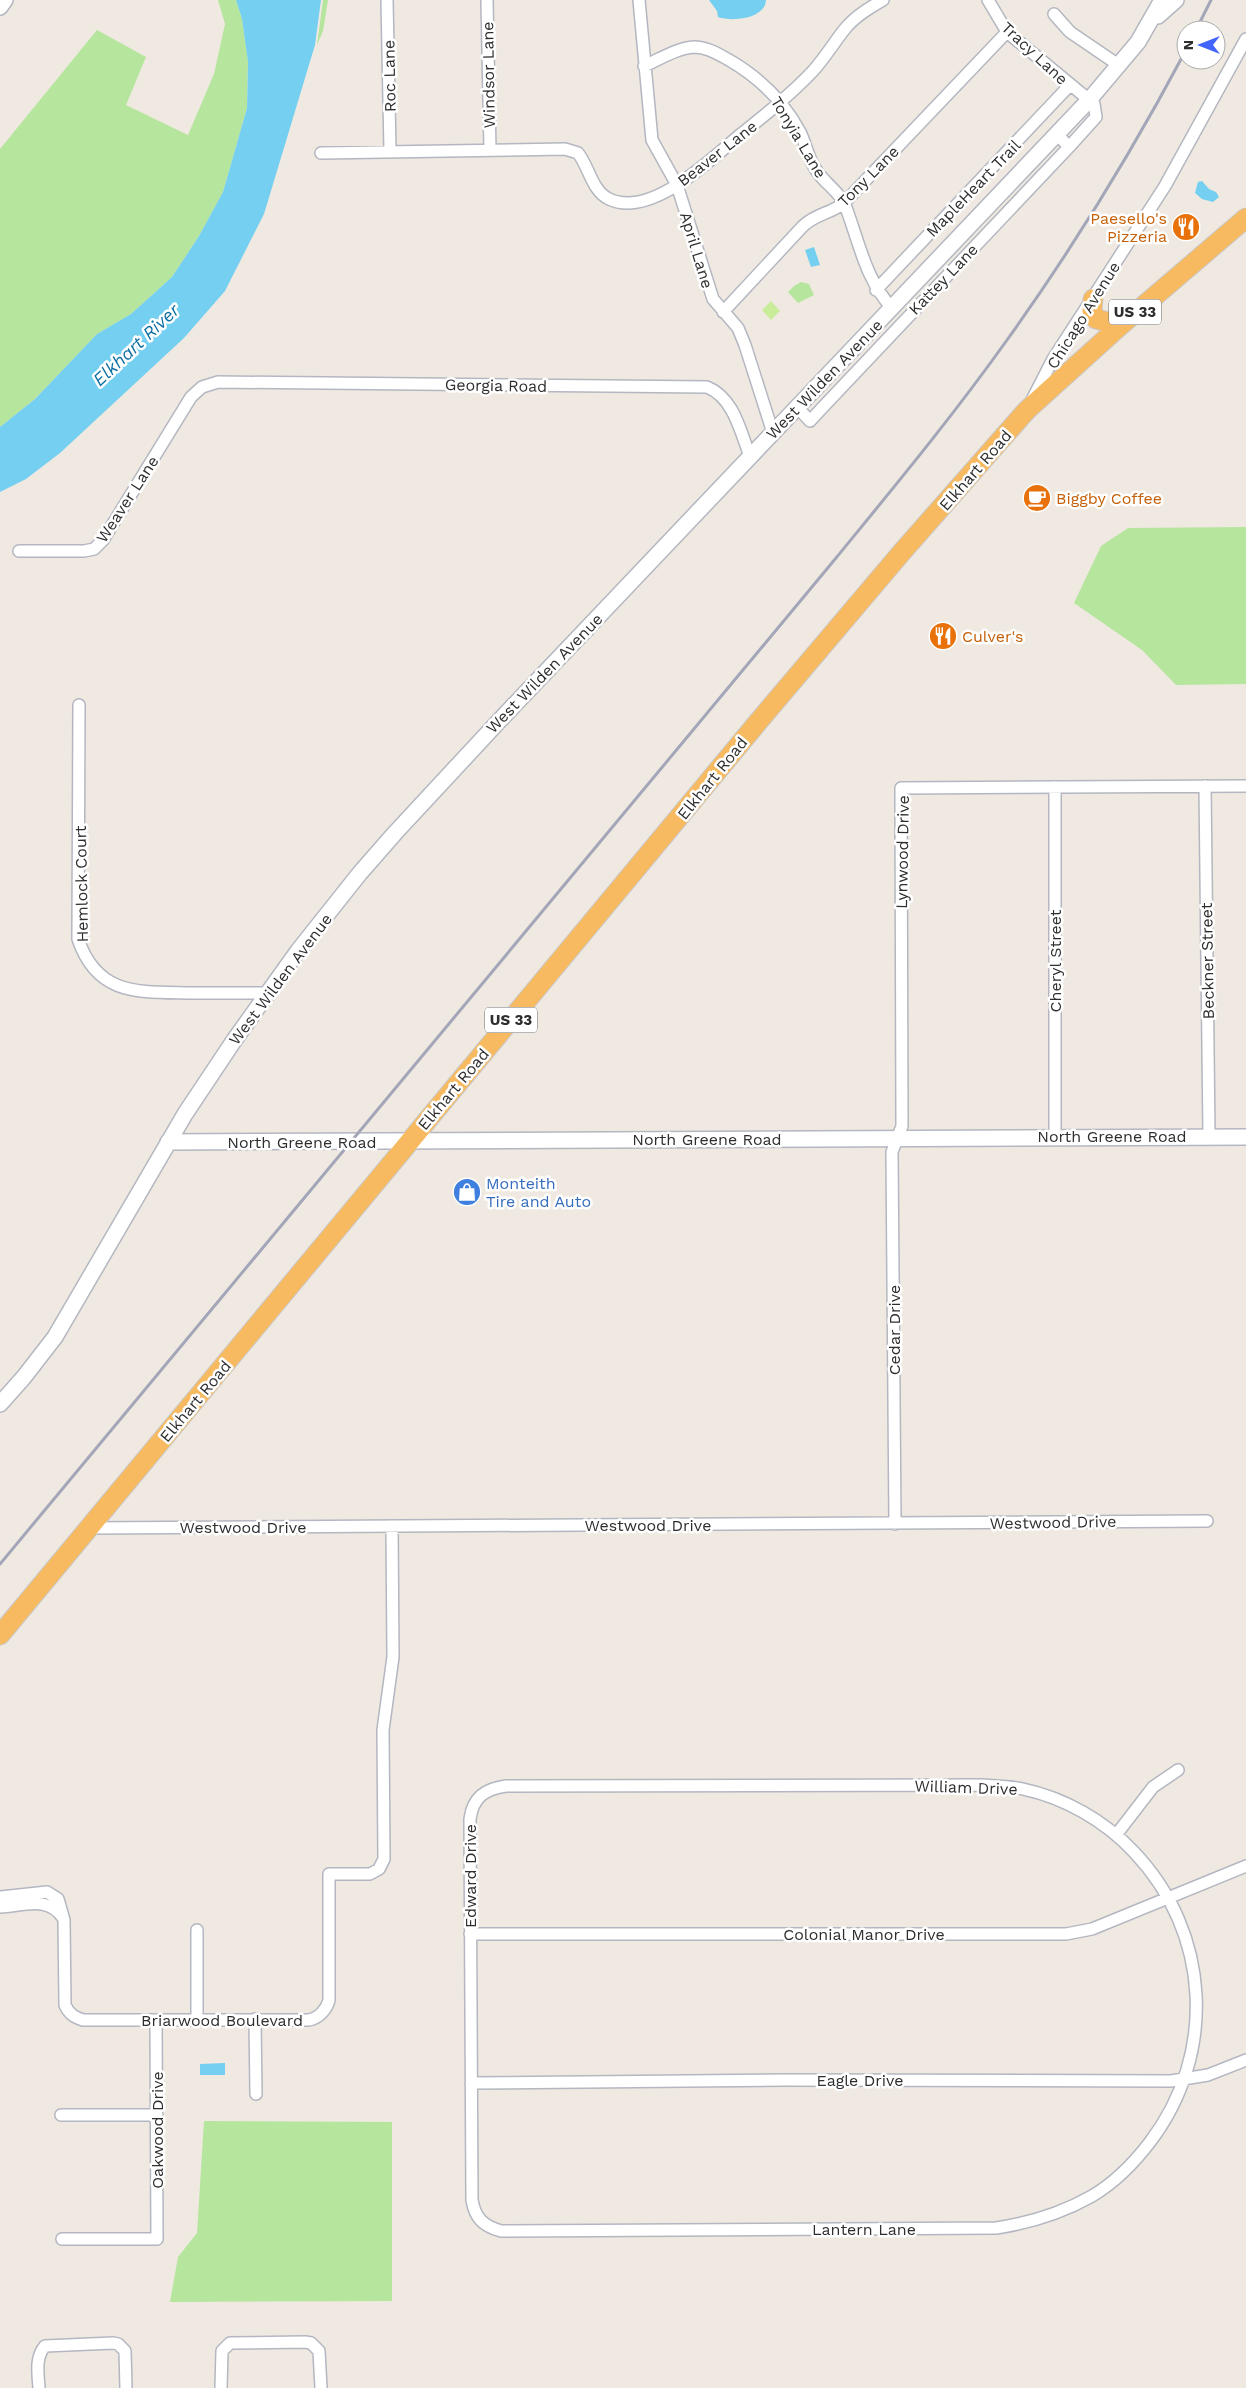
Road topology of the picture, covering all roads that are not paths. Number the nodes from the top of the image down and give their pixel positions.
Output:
1 (6, 0) edge
2 (387, 0) edge
3 (487, 0) edge
4 (638, 0) edge
5 (883, 0) edge
6 (988, 0) edge
7 (1162, 0) edge
8 (1176, 0) edge
9 (0, 7) edge
10 (1054, 14) dead end
11 (1150, 24) junction
12 (1007, 32) junction
13 (1246, 39) edge
14 (644, 66) junction
15 (1120, 66) junction
16 (1070, 86) junction
17 (1090, 100) junction
18 (781, 102) junction
19 (1057, 134) junction
20 (1069, 147) junction
21 (490, 150) junction
22 (390, 151) junction
23 (321, 152) dead end
24 (676, 185) junction
25 (844, 204) junction
26 (1246, 218) edge
27 (924, 273) junction
28 (937, 285) junction
29 (876, 290) junction
30 (1094, 299) junction
31 (892, 308) junction
32 (723, 312) junction
33 (1121, 325) junction
34 (202, 387) joint
35 (797, 407) junction
36 (1027, 410) junction
37 (773, 432) junction
38 (750, 456) junction
39 (19, 551) dead end
40 (79, 705) dead end
41 (1205, 786) junction
42 (1246, 786) edge
43 (1054, 787) junction
44 (268, 993) junction
45 (1055, 1136) junction
46 (1209, 1136) junction
47 (1246, 1136) edge
48 (898, 1137) junction
49 (168, 1142) junction
50 (410, 1142) junction
51 (0, 1404) edge
52 (1207, 1521) dead end
53 (895, 1524) junction
54 (392, 1526) junction
55 (89, 1528) junction
56 (0, 1635) edge
57 (1178, 1770) dead end
58 (744, 1786) joint
59 (1116, 1834) junction
60 (1246, 1866) edge
61 (0, 1897) edge
62 (1168, 1897) junction
63 (0, 1906) edge
64 (64, 1920) junction
65 (197, 1930) dead end
66 (470, 1934) junction
67 (256, 2019) junction
68 (156, 2020) junction
69 (197, 2020) junction
70 (1246, 2060) edge
71 (1185, 2079) junction
72 (471, 2083) junction
73 (256, 2094) dead end
74 (61, 2115) dead end
75 (157, 2115) junction
76 (481, 2222) joint
77 (62, 2239) dead end
78 (38, 2388) edge
79 (126, 2388) edge
80 (221, 2388) edge
81 (320, 2388) edge

1 - 9 street
2 - 22 street, Roc Lane
3 - 21 street, Windsor Lane
4 - 14 street, April Lane
5 - 18 street, Beaver Lane
6 - 12 street, Tracy Lane
7 - 11 street, West Wilden Avenue
8 - 11 street
10 - 15 street
11 - 15 street, West Wilden Avenue
12 - 16 street, Tracy Lane
12 - 25 street, Tony Lane
13 - 30 street, Chicago Avenue
14 - 18 street, Tonyia Lane
14 - 24 street, April Lane
15 - 17 street, West Wilden Avenue
16 - 17 street, Tracy Lane
16 - 29 street, MapleHeart Trail
17 - 19 street, West Wilden Avenue
17 - 20 street, Kattey Lane
18 - 24 street, Beaver Lane
18 - 25 street, Tonyia Lane
19 - 20 street
19 - 27 street, West Wilden Avenue
20 - 28 street, Kattey Lane
21 - 22 street, Beaver Lane
21 - 24 street, Beaver Lane
22 - 23 street, Beaver Lane
24 - 32 street, April Lane
25 - 29 street, Tonyia Lane
25 - 32 street, Tony Lane
26 - 33 highway, US 33
27 - 28 street
27 - 31 street, West Wilden Avenue
28 - 35 street, Kattey Lane
29 - 31 street, Tonyia Lane
30 - 33 highway
30 - 36 street, Chicago Avenue
31 - 35 street, West Wilden Avenue
32 - 37 street, April Lane
33 - 36 highway, US 33
34 - 38 street, Georgia Road
34 - 39 street, Weaver Lane
35 - 37 street, West Wilden Avenue
36 - 50 highway, Elkhart Road / US 33
37 - 38 street, West Wilden Avenue
38 - 44 street, West Wilden Avenue
40 - 44 street, Hemlock Court
41 - 42 street, Lynwood Drive
41 - 43 street, Lynwood Drive
41 - 46 street, Beckner Street
43 - 45 street, Cheryl Street
43 - 48 street, Lynwood Drive
44 - 49 street, West Wilden Avenue
45 - 46 street, North Greene Road
45 - 48 street, North Greene Road
46 - 47 street, North Greene Road
48 - 50 street, North Greene Road
48 - 53 street, Cedar Drive
49 - 50 street, North Greene Road
49 - 51 street, West Wilden Avenue
50 - 55 highway, Elkhart Road / US 33
52 - 53 street, Westwood Drive
53 - 54 street, Westwood Drive
54 - 55 street, Westwood Drive
54 - 67 street, Briarwood Boulevard
55 - 56 highway, Elkhart Road / US 33
57 - 59 street
58 - 59 street, William Drive
58 - 66 street, Edward Drive
59 - 62 street, William Drive
60 - 62 street, Colonial Manor Drive
61 - 64 street, Briarwood Boulevard
62 - 66 street, Colonial Manor Drive
62 - 71 street, William Drive
63 - 64 street
64 - 68 street, Briarwood Boulevard
65 - 69 street
66 - 72 street, Edward Drive
67 - 69 street, Briarwood Boulevard
67 - 73 street
68 - 69 street, Briarwood Boulevard
68 - 75 street, Oakwood Drive
70 - 71 street, Eagle Drive
71 - 72 street, Eagle Drive
71 - 76 street, Lantern Lane
72 - 76 street, Edward Drive
74 - 75 street
75 - 77 street, Oakwood Drive
78 - 79 street
80 - 81 street

